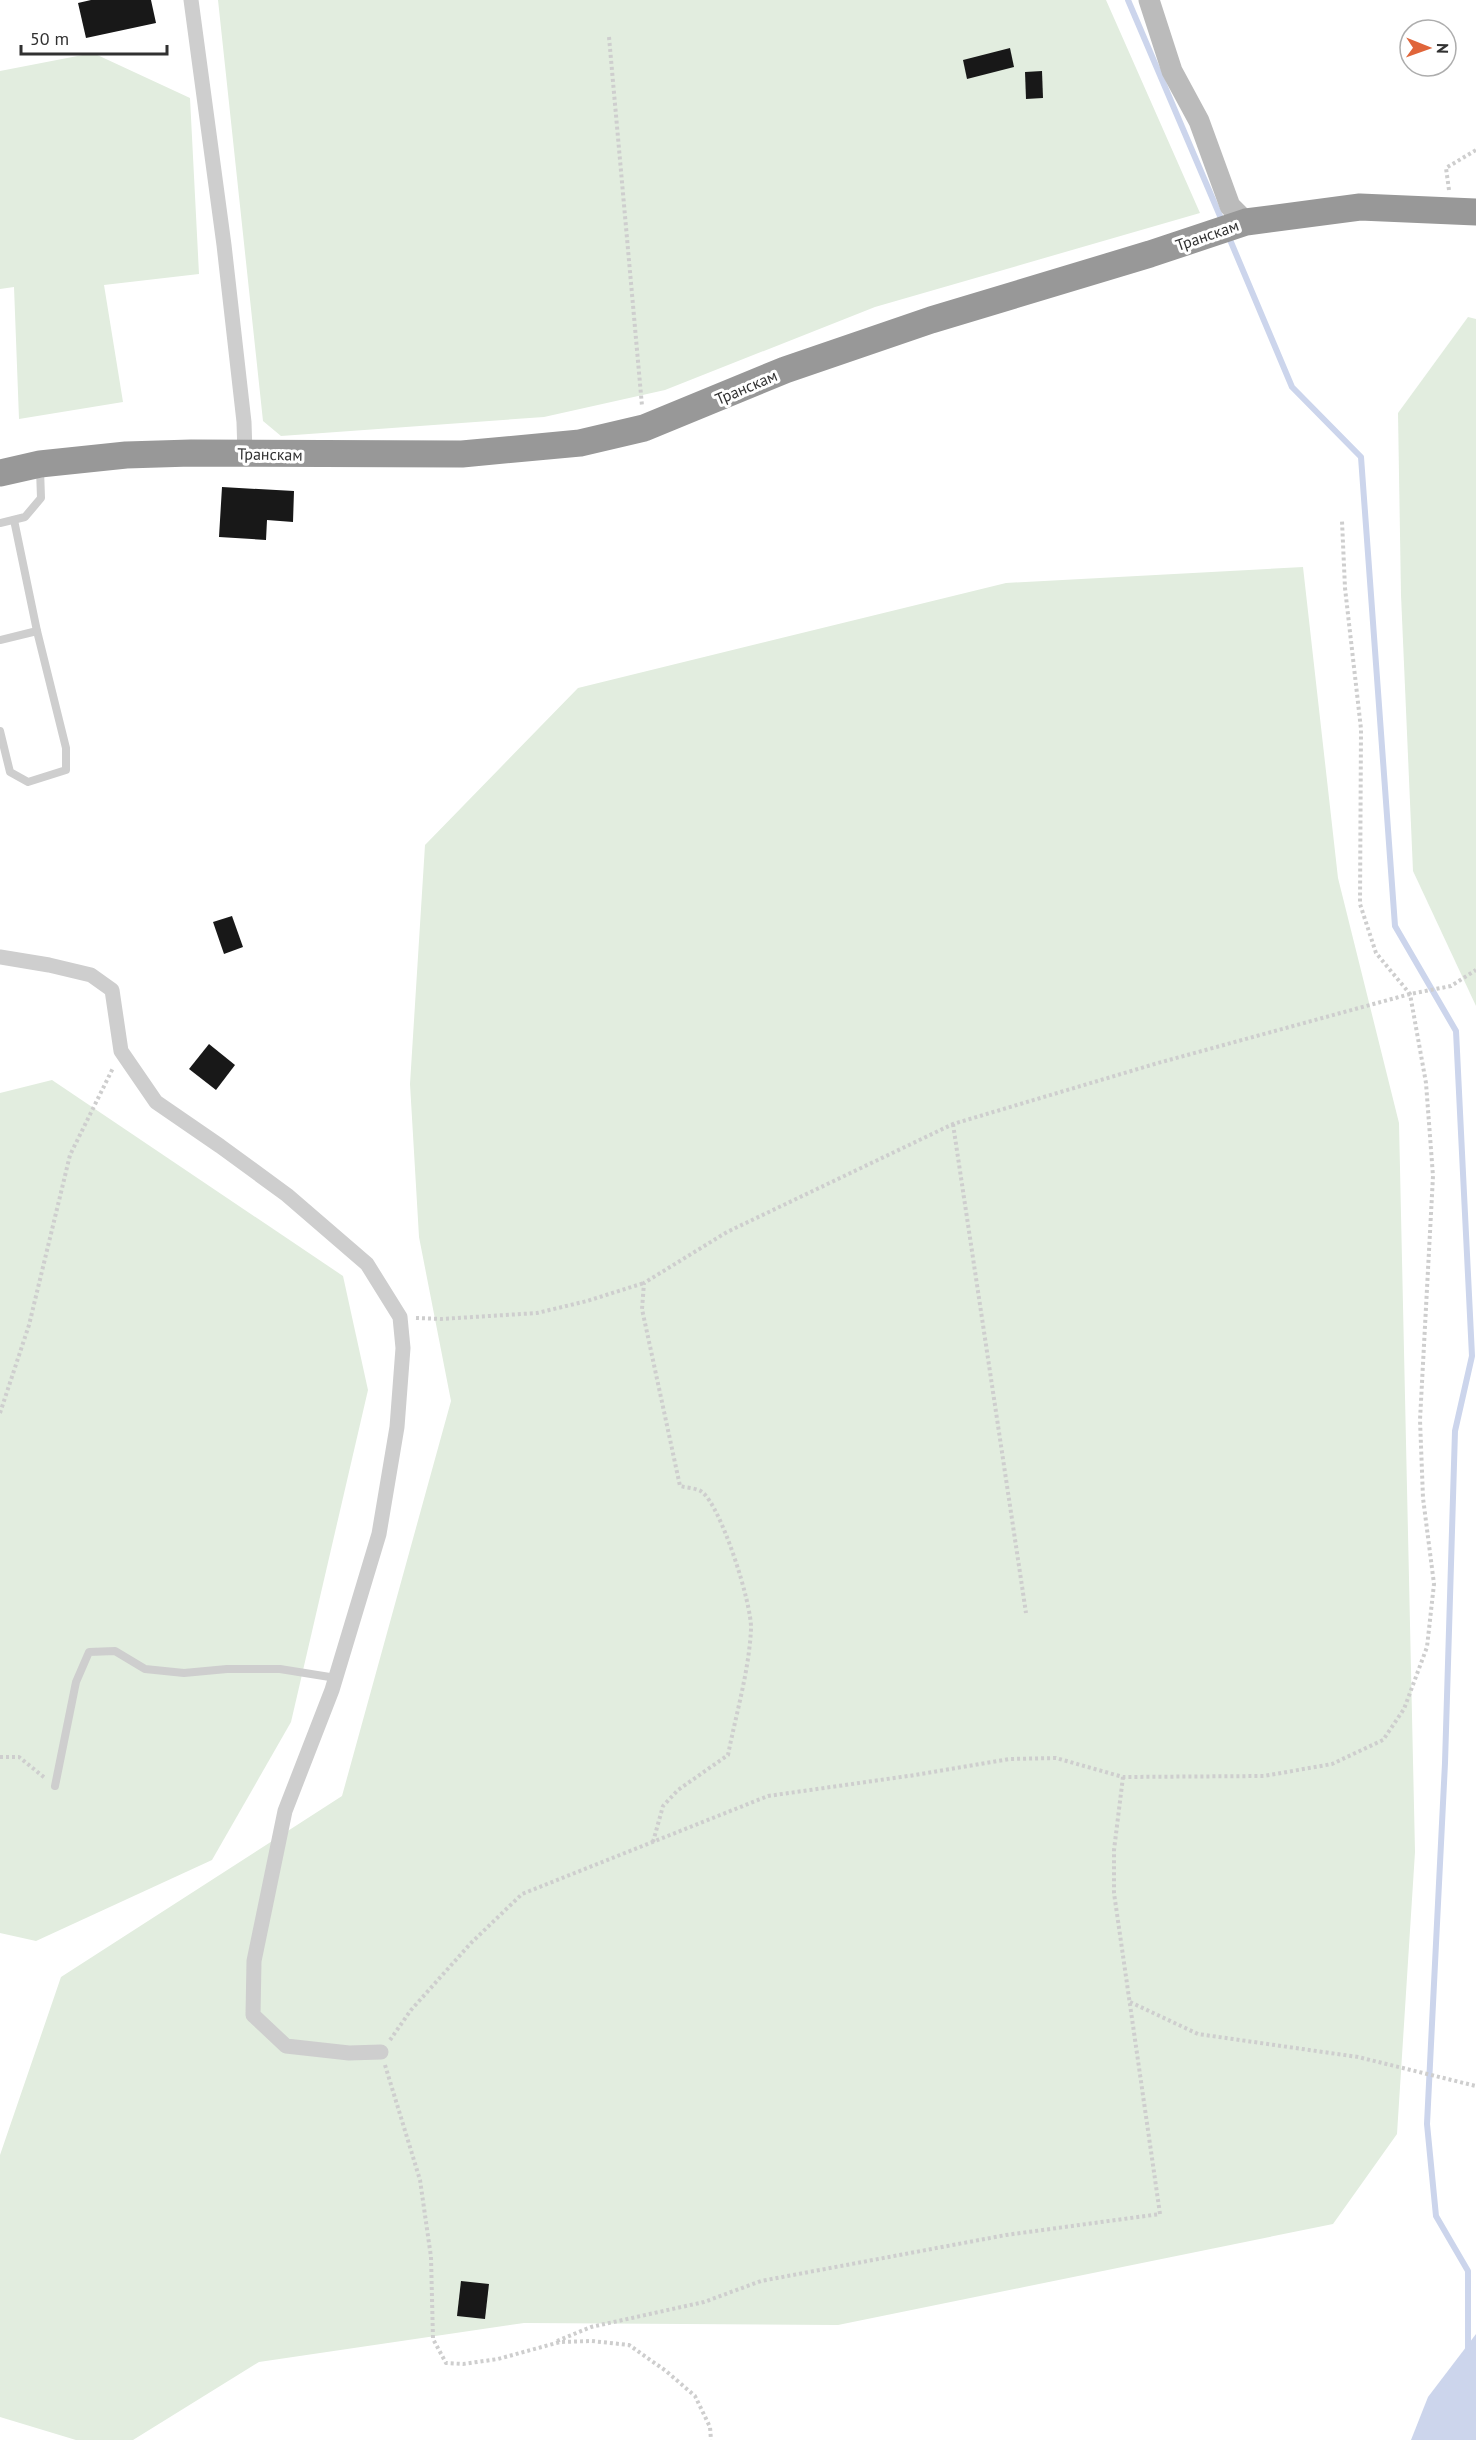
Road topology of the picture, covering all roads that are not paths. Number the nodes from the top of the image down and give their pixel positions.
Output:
1 (191, 0) edge
2 (1149, 0) edge
3 (1464, 212) edge
4 (1246, 222) junction
5 (245, 454) junction
6 (40, 464) junction
7 (0, 473) edge
8 (14, 520) junction
9 (0, 523) edge
10 (37, 631) junction
11 (0, 640) edge
12 (0, 731) edge
13 (0, 957) edge
14 (336, 1678) junction
15 (55, 1786) road end
16 (381, 2052) road end

1 - 5 street
2 - 4 street
3 - 4 highway, Транскам
4 - 5 highway, Транскам
5 - 6 highway, Транскам
6 - 7 highway, Транскам
6 - 8 lane
8 - 9 lane
8 - 10 lane
10 - 11 lane
10 - 12 lane
13 - 14 street
14 - 15 lane
14 - 16 street

